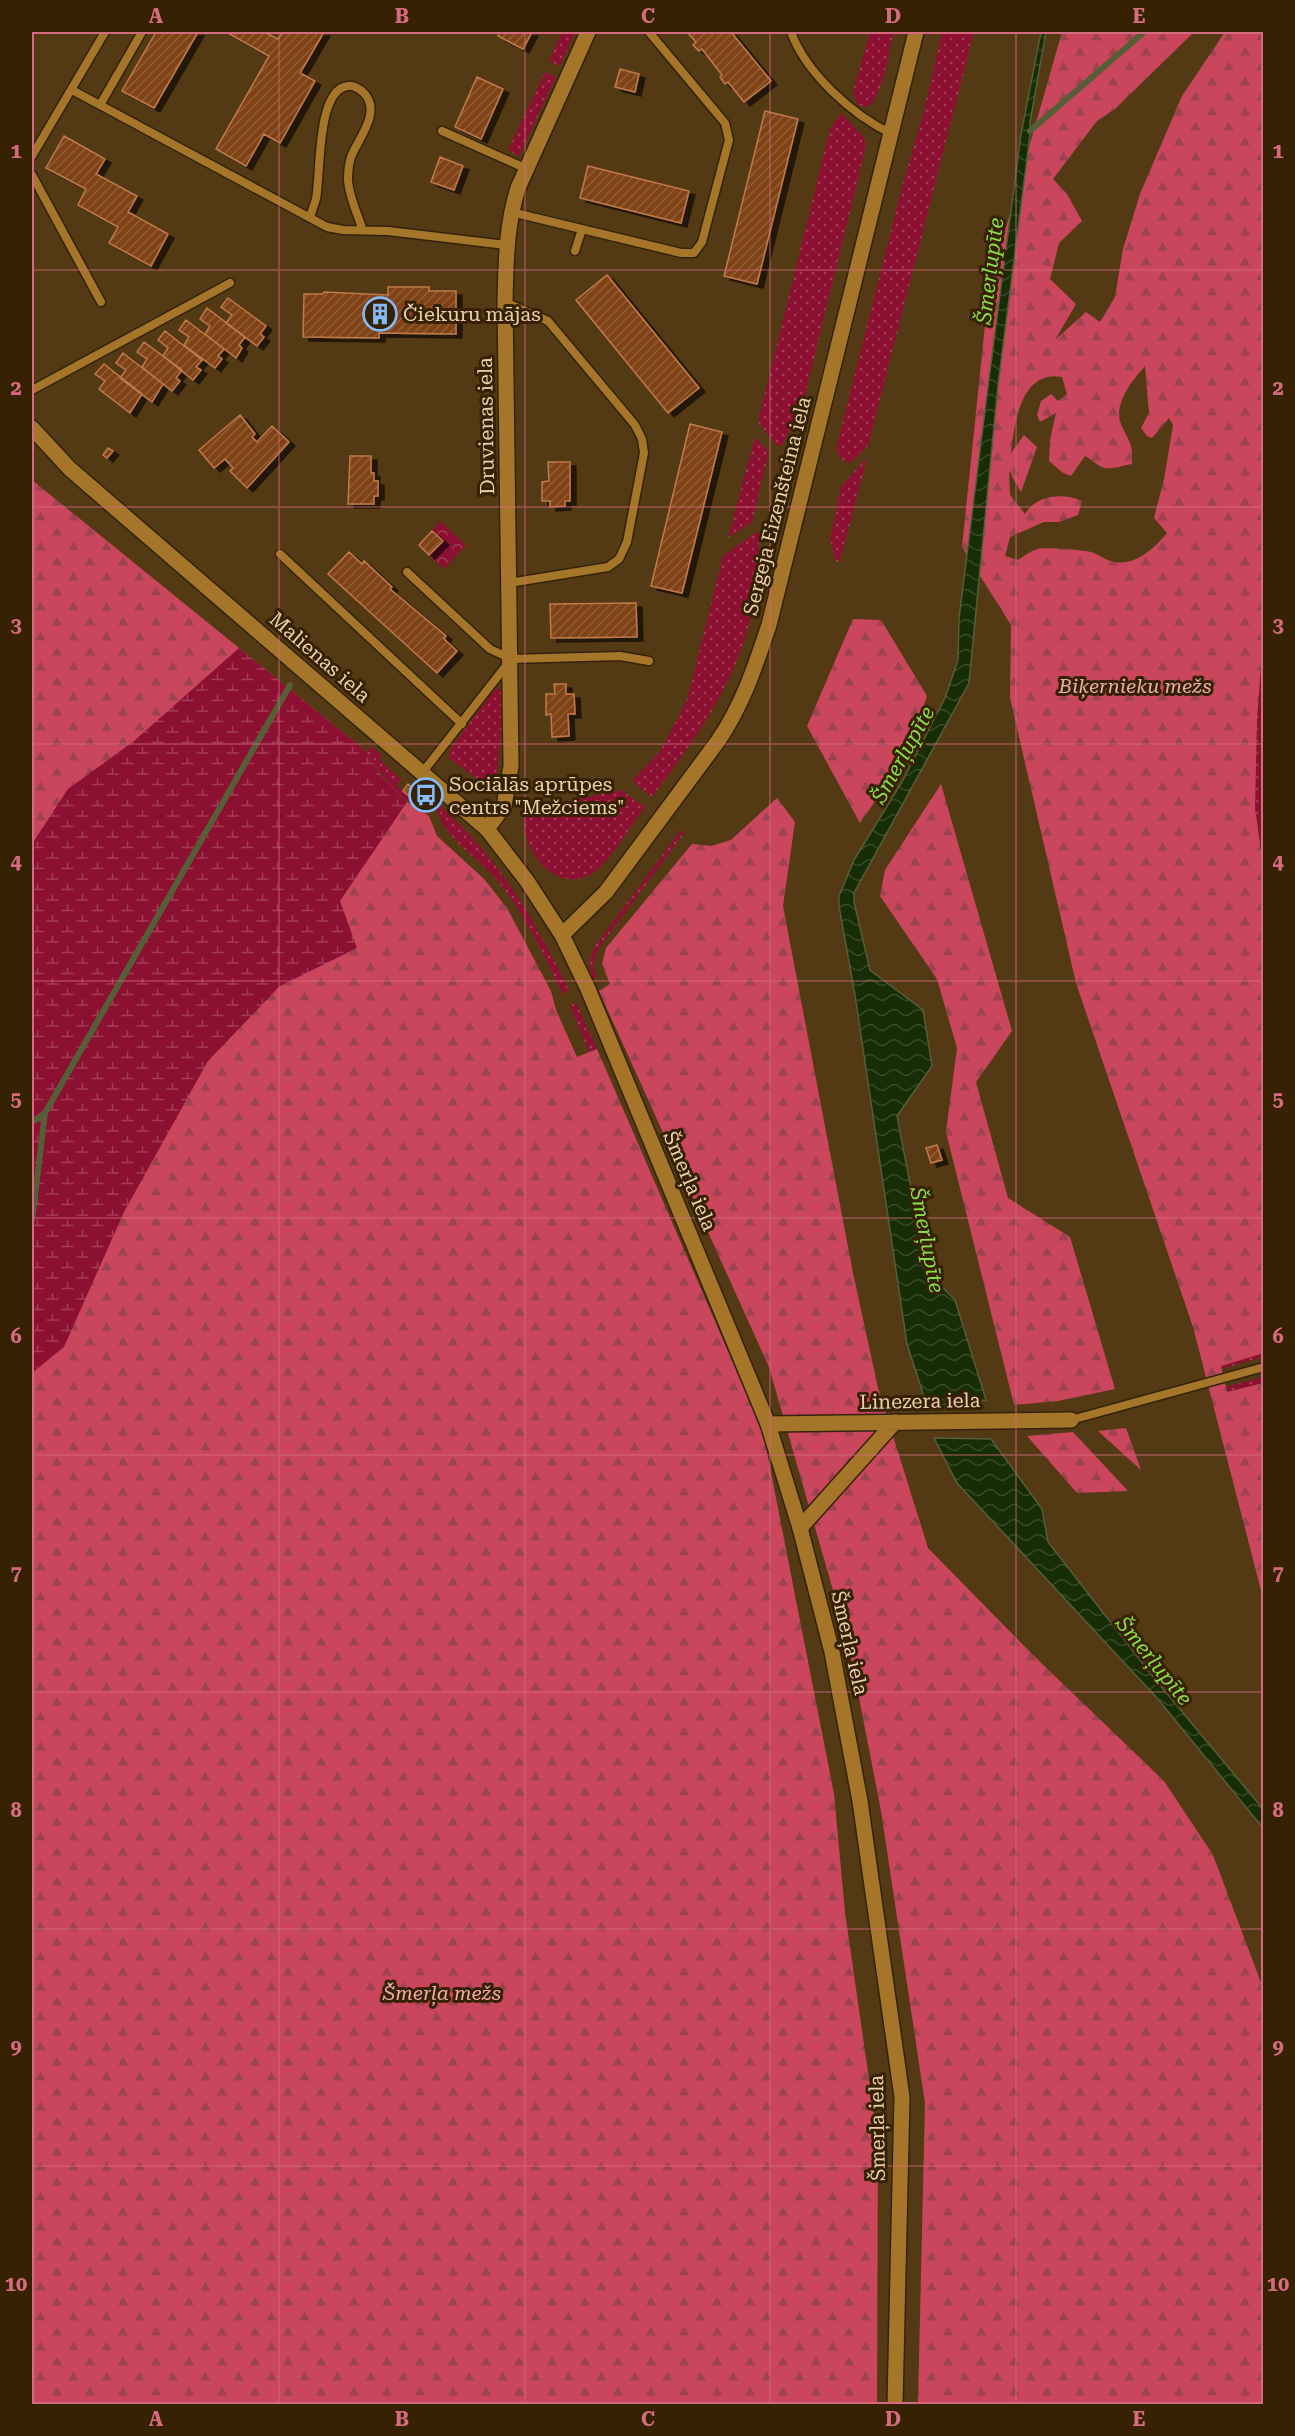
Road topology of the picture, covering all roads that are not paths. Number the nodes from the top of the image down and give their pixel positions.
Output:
1 (105, 32) edge
2 (142, 32) edge
3 (588, 32) edge
4 (649, 32) edge
5 (791, 32) edge
6 (916, 32) edge
7 (72, 90) junction
8 (100, 105) junction
9 (442, 131) dead end
10 (892, 134) junction
11 (32, 156) edge
12 (526, 169) junction
13 (32, 175) edge
14 (510, 212) junction
15 (310, 216) junction
16 (362, 228) junction
17 (582, 229) junction
18 (506, 245) junction
19 (575, 251) dead end
20 (230, 283) dead end
21 (101, 302) dead end
22 (505, 302) junction
23 (32, 390) edge
24 (32, 428) edge
25 (280, 554) dead end
26 (407, 572) dead end
27 (509, 583) junction
28 (511, 659) junction
29 (649, 661) dead end
30 (462, 724) junction
31 (422, 773) junction
32 (487, 829) junction
33 (562, 935) junction
34 (1263, 1367) edge
35 (1071, 1420) joint
36 (895, 1422) junction
37 (768, 1424) junction
38 (800, 1528) junction
39 (895, 2404) edge

1 - 7 lane
2 - 8 lane
3 - 12 street, Druvienas iela
4 - 17 lane
5 - 10 lane
6 - 10 street, Sergeja Eizenšteina iela
7 - 8 lane
7 - 11 lane
8 - 15 lane
9 - 12 lane
10 - 33 street, Sergeja Eizenšteina iela
12 - 14 street, Druvienas iela
13 - 21 lane
14 - 17 lane
14 - 18 street, Druvienas iela
15 - 16 lane
15 - 16 lane
16 - 18 lane
17 - 19 lane
18 - 22 street, Druvienas iela
20 - 23 lane
22 - 27 street, Druvienas iela
22 - 27 lane
24 - 31 street, Malienas iela
25 - 30 lane
26 - 28 lane
27 - 28 street, Druvienas iela
28 - 29 lane
28 - 30 lane
28 - 32 street, Druvienas iela
30 - 31 lane
31 - 32 street, Malienas iela
32 - 33 street, Malienas iela
33 - 37 street, Šmerļa iela
34 - 35 lane
35 - 36 street, Linezera iela
36 - 37 street, Linezera iela
36 - 38 street
37 - 38 street, Šmerļa iela
38 - 39 street, Šmerļa iela

